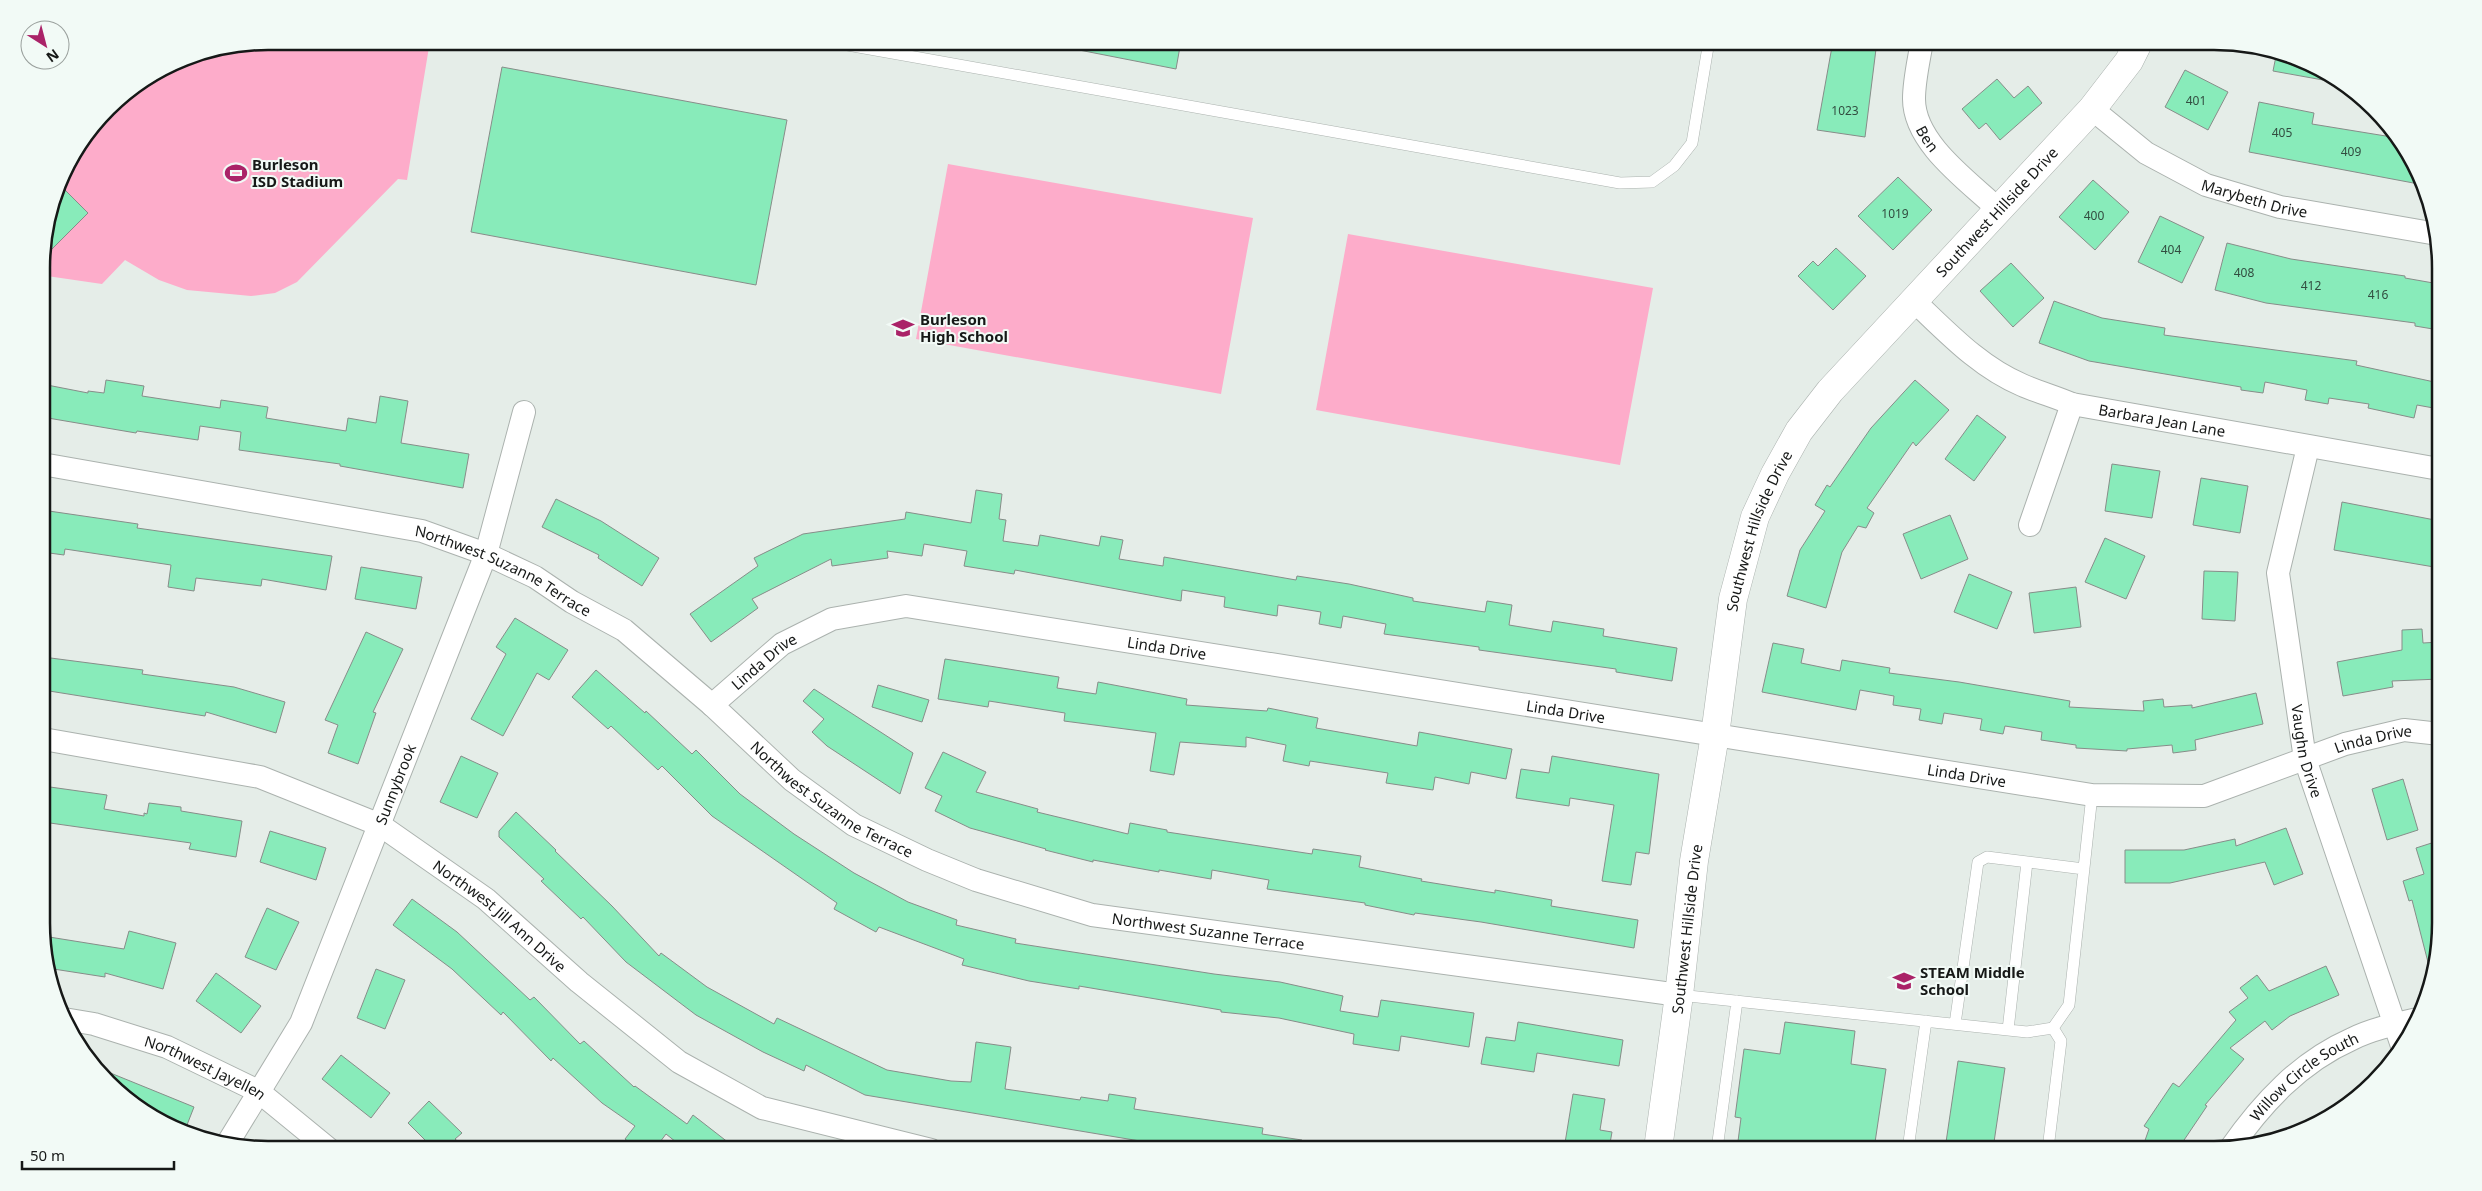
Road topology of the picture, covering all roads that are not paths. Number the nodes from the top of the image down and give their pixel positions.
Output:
1 (875, 50) edge
2 (1708, 50) edge
3 (1921, 50) edge
4 (2134, 50) edge
5 (2092, 109) junction
6 (1999, 210) junction
7 (2429, 232) edge
8 (1913, 300) junction
9 (2072, 404) junction
10 (524, 412) dead end
11 (2308, 447) junction
12 (50, 465) edge
13 (2432, 469) edge
14 (2030, 525) dead end
15 (486, 554) junction
16 (712, 705) junction
17 (2432, 733) edge
18 (1715, 734) junction
19 (50, 740) edge
20 (2305, 759) junction
21 (2092, 796) junction
22 (380, 825) junction
23 (2027, 862) junction
24 (2084, 869) junction
25 (1680, 995) junction
26 (1737, 1001) junction
27 (74, 1021) edge
28 (1926, 1021) junction
29 (2408, 1022) edge
30 (1955, 1024) junction
31 (2394, 1025) junction
32 (2053, 1028) junction
33 (2008, 1030) junction
34 (2399, 1038) edge
35 (258, 1091) junction
36 (231, 1138) edge
37 (2237, 1140) edge
38 (319, 1141) edge
39 (895, 1141) edge
40 (1659, 1141) edge
41 (1718, 1141) edge
42 (1909, 1141) edge
43 (2049, 1141) edge

1 - 2 lane
3 - 6 street, Ben
4 - 5 street, Southwest Hillside Drive
5 - 6 street, Southwest Hillside Drive
5 - 7 street, Marybeth Drive
6 - 8 street, Southwest Hillside Drive
8 - 9 street, Barbara Jean Lane
8 - 18 street, Southwest Hillside Drive
9 - 11 street, Barbara Jean Lane
9 - 14 street
10 - 15 street, Sunnybrook
11 - 13 street, Barbara Jean Lane
11 - 20 street, Vaughn Drive
12 - 15 street, Northwest Suzanne Terrace
15 - 16 street, Northwest Suzanne Terrace
15 - 22 street, Sunnybrook
16 - 18 street, Linda Drive
16 - 25 street, Northwest Suzanne Terrace
17 - 20 street, Linda Drive
18 - 21 street, Linda Drive
18 - 25 street, Southwest Hillside Drive
19 - 22 street, Northwest Jill Ann Drive
20 - 21 street, Linda Drive
20 - 31 street, Vaughn Drive
21 - 24 lane
22 - 35 street, Sunnybrook
22 - 39 street, Northwest Jill Ann Drive
23 - 24 lane
23 - 30 lane
23 - 33 lane
24 - 32 lane
25 - 26 lane
25 - 40 street, Southwest Hillside Drive
26 - 28 lane
26 - 41 lane
27 - 35 street, Northwest Jayellen
28 - 30 lane
28 - 42 lane
29 - 31 street, Willow Circle South
30 - 33 lane
31 - 34 street, Vaughn Drive
31 - 37 street, Willow Circle South
32 - 33 lane
32 - 43 lane
35 - 36 street, Sunnybrook
35 - 38 street, Northwest Jayellen

